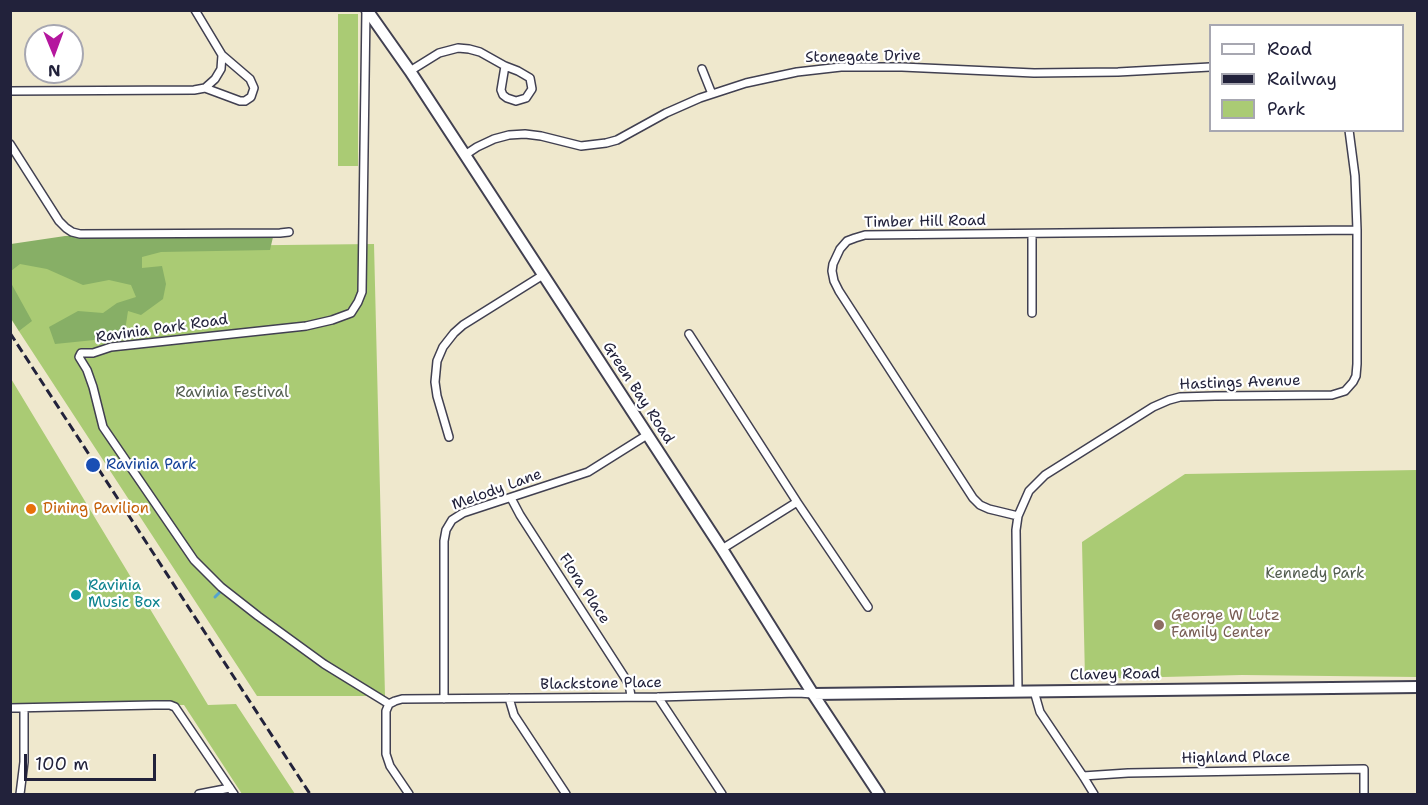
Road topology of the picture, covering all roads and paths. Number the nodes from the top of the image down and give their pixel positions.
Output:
1 (195, 10) edge
2 (366, 10) edge
3 (222, 55) junction
4 (505, 66) junction
5 (1209, 67) edge
6 (702, 69) dead end
7 (410, 71) junction
8 (205, 88) junction
9 (10, 91) edge
10 (712, 94) junction
11 (1349, 132) edge
12 (10, 144) edge
13 (465, 155) junction
14 (1357, 230) junction
15 (289, 232) dead end
16 (1032, 234) junction
17 (543, 275) junction
18 (1032, 313) dead end
19 (689, 334) dead end
20 (647, 435) junction
21 (449, 438) dead end
22 (511, 498) junction
23 (796, 502) junction
24 (1018, 516) junction
25 (722, 549) junction
26 (868, 608) dead end
27 (1418, 687) edge
28 (1018, 691) junction
29 (1035, 691) junction
30 (813, 694) junction
31 (631, 696) junction
32 (658, 697) junction
33 (509, 698) junction
34 (444, 699) junction
35 (389, 704) junction
36 (10, 708) edge
37 (24, 708) junction
38 (1083, 776) junction
39 (232, 791) edge
40 (20, 795) edge
41 (199, 795) edge
42 (409, 795) edge
43 (566, 795) edge
44 (722, 795) edge
45 (879, 795) edge
46 (1094, 795) edge
47 (1364, 795) edge

1 - 3 street
2 - 7 main road, Green Bay Road
2 - 35 street, Ravinia Park Road
3 - 8 street
3 - 8 street
4 - 4 street
4 - 7 street
5 - 10 street, Stonegate Drive
6 - 10 street
7 - 13 main road, Green Bay Road
8 - 9 street
10 - 13 street, Stonegate Drive
11 - 14 street, Hastings Avenue
12 - 15 street
13 - 17 main road, Green Bay Road
14 - 16 street, Timber Hill Road
14 - 24 street, Hastings Avenue
16 - 18 street
16 - 24 street, Timber Hill Road
17 - 20 main road, Green Bay Road
17 - 21 street
19 - 23 street
20 - 22 street, Melody Lane
20 - 25 main road, Green Bay Road
22 - 31 street, Flora Place
22 - 34 street, Melody Lane
23 - 25 street
23 - 26 street
24 - 28 street, Hastings Avenue
25 - 30 main road, Green Bay Road
27 - 29 main road, Clavey Road
28 - 29 main road, Clavey Road
28 - 30 main road, Clavey Road
29 - 38 street
30 - 32 street, Blackstone Place
30 - 45 main road, Green Bay Road
31 - 32 street, Blackstone Place
31 - 33 street, Blackstone Place
32 - 44 street
33 - 34 street, Blackstone Place
33 - 43 street
34 - 35 street, Blackstone Place
35 - 42 street
36 - 37 street
37 - 39 street
37 - 40 street
38 - 46 street
38 - 47 street, Highland Place
39 - 41 street

